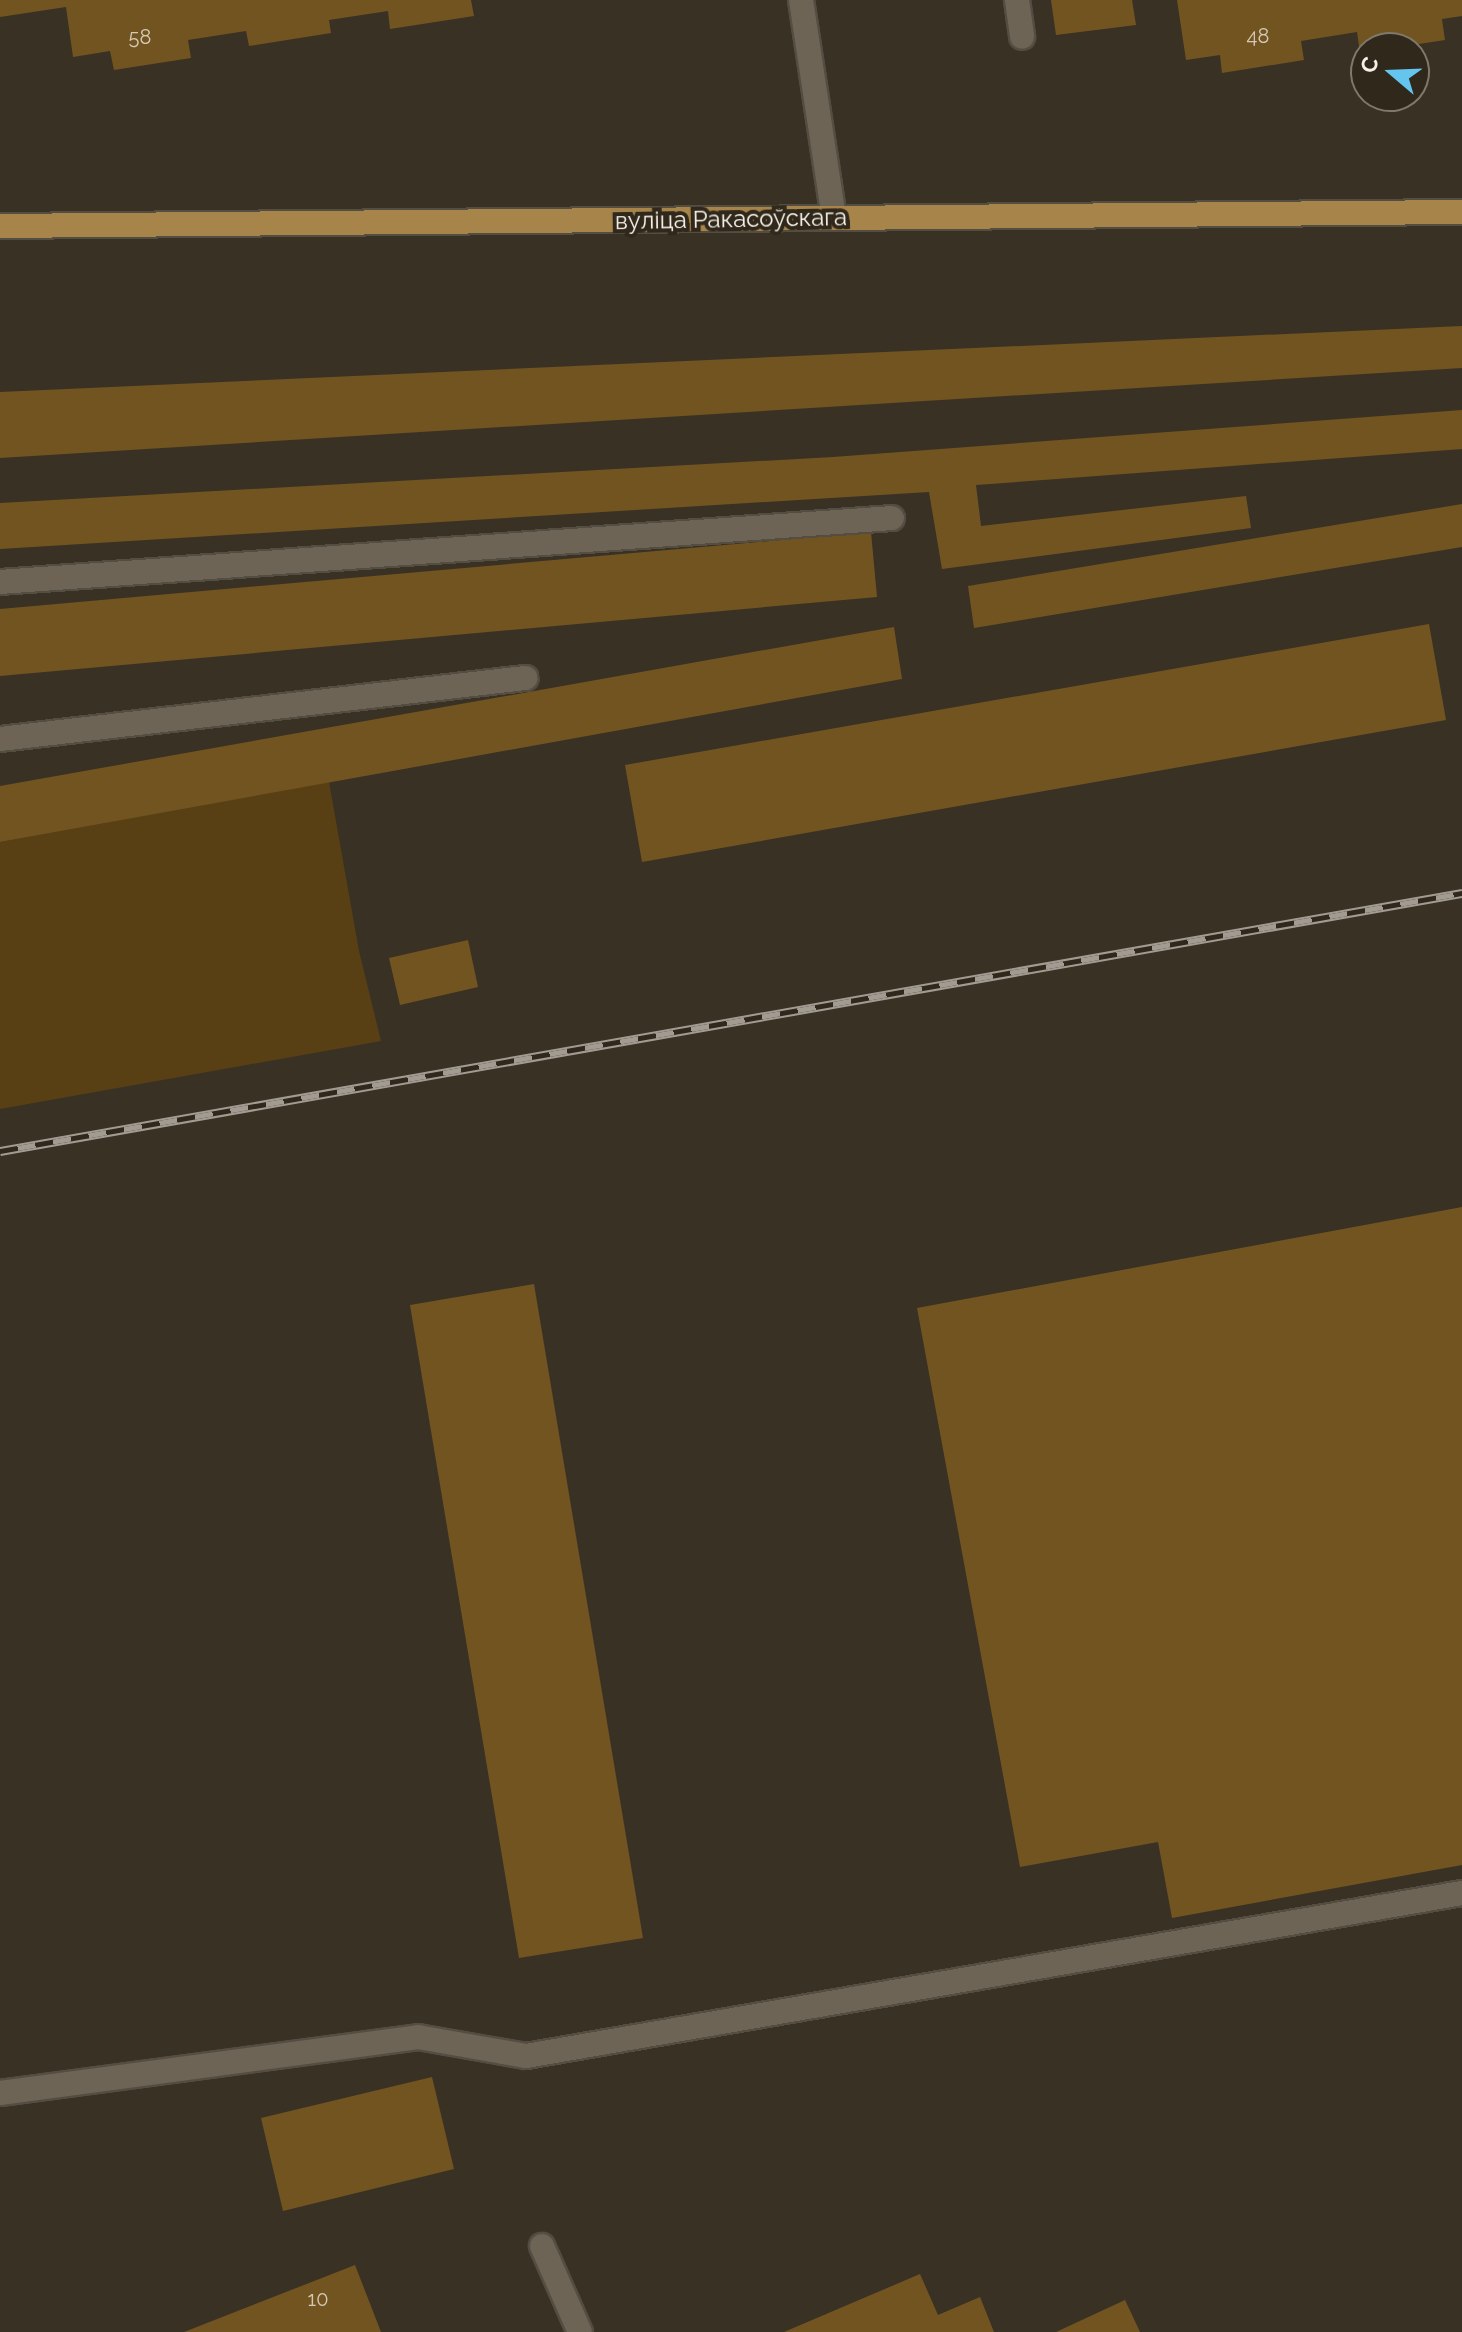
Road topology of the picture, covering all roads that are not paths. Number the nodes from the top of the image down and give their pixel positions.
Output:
1 (801, 0) edge
2 (1017, 0) edge
3 (1022, 37) dead end
4 (1462, 212) edge
5 (834, 218) junction
6 (0, 226) edge
7 (892, 518) dead end
8 (0, 582) edge
9 (525, 678) dead end
10 (0, 739) edge
11 (1462, 1893) edge
12 (0, 2093) edge
13 (542, 2246) dead end
14 (580, 2332) edge

1 - 5 lane
2 - 3 lane
4 - 5 main road, вуліца Ракасоўскага
5 - 6 main road, вуліца Ракасоўскага
7 - 8 lane
9 - 10 lane
11 - 12 lane
13 - 14 lane

